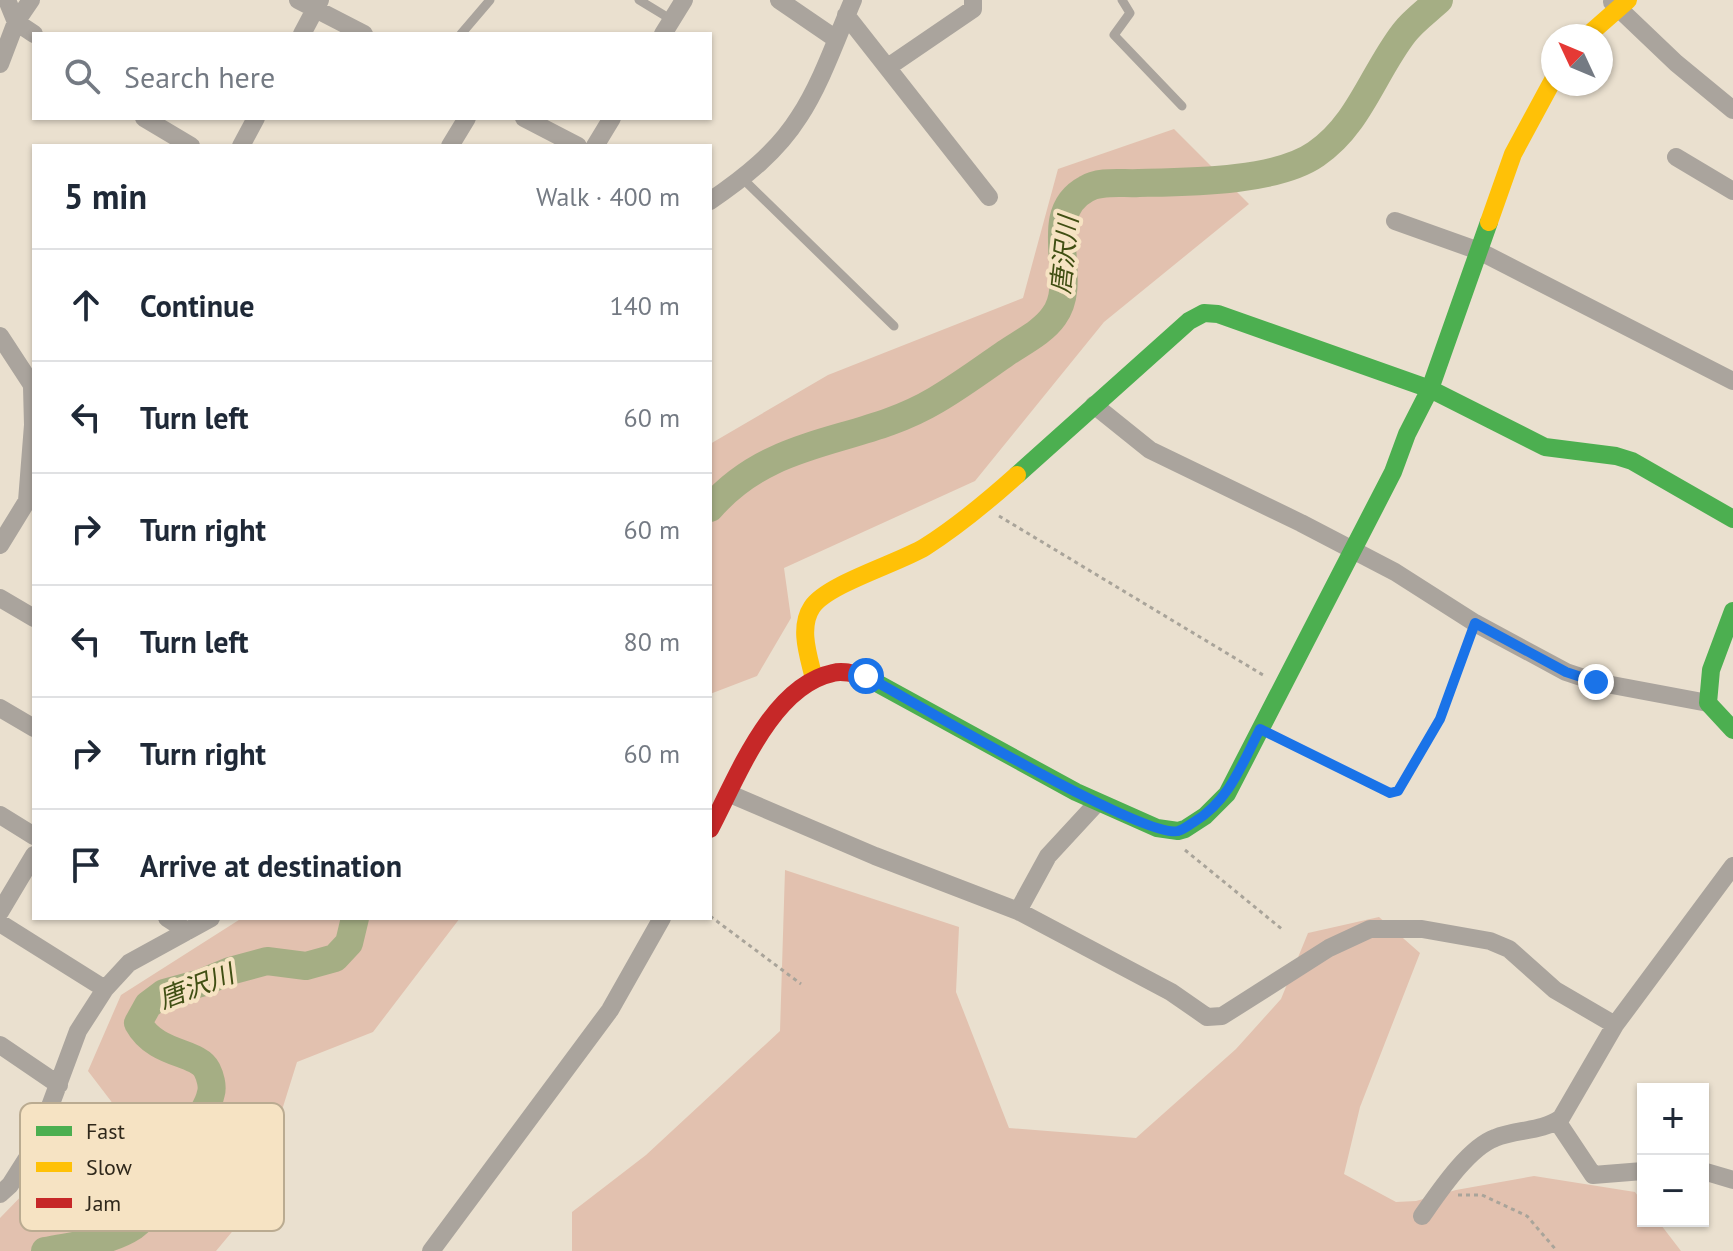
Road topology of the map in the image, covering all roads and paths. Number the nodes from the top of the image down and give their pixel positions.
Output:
1 (7, 0) edge
2 (31, 0) edge
3 (298, 0) edge
4 (490, 0) edge
5 (639, 0) edge
6 (684, 0) edge
7 (779, 0) edge
8 (973, 0) edge
9 (1122, 0) edge
10 (1619, 3) edge
11 (318, 4) edge
12 (850, 7) edge
13 (16, 22) junction
14 (1599, 24) edge
15 (667, 27) edge
16 (303, 32) edge
17 (361, 32) edge
18 (463, 32) edge
19 (32, 33) edge
20 (836, 39) junction
21 (0, 64) edge
22 (888, 67) junction
23 (1544, 96) edge
24 (1182, 106) dead end
25 (1733, 110) edge
26 (147, 120) edge
27 (255, 120) edge
28 (466, 120) edge
29 (528, 120) edge
30 (611, 120) edge
31 (188, 144) edge
32 (242, 144) edge
33 (451, 144) edge
34 (574, 144) edge
35 (596, 144) edge
36 (1676, 157) dead end
37 (743, 179) junction
38 (1733, 191) edge
39 (989, 197) dead end
40 (712, 200) edge
41 (1395, 221) dead end
42 (1479, 251) junction
43 (894, 326) dead end
44 (0, 336) edge
45 (1733, 381) edge
46 (32, 386) edge
47 (1430, 389) junction
48 (1094, 405) junction
49 (32, 451) edge
50 (30, 503) edge
51 (982, 506) junction
52 (1733, 519) edge
53 (0, 545) edge
54 (1352, 551) junction
55 (0, 598) edge
56 (1733, 611) edge
57 (32, 617) edge
58 (1475, 623) junction
59 (814, 679) junction
60 (1282, 687) junction
61 (1708, 703) junction
62 (0, 708) edge
63 (32, 727) edge
64 (1260, 729) junction
65 (1733, 730) edge
66 (730, 794) junction
67 (1097, 803) junction
68 (0, 815) edge
69 (712, 826) edge
70 (1179, 831) junction
71 (32, 835) edge
72 (32, 858) edge
73 (1733, 866) edge
74 (1018, 911) junction
75 (0, 912) edge
76 (712, 917) edge
77 (170, 920) edge
78 (207, 920) edge
79 (661, 920) edge
80 (0, 923) edge
81 (1283, 930) dead end
82 (187, 931) junction
83 (801, 984) dead end
84 (105, 989) junction
85 (1615, 1025) junction
86 (0, 1045) edge
87 (59, 1085) junction
88 (52, 1103) edge
89 (1557, 1121) junction
90 (20, 1169) edge
91 (1637, 1171) edge
92 (1709, 1173) edge
93 (1733, 1180) edge
94 (0, 1194) edge
95 (1437, 1196) junction
96 (1422, 1216) dead end
97 (431, 1251) edge
98 (1557, 1251) edge

1 - 13 street
2 - 13 street
3 - 11 street
4 - 18 lane
5 - 15 lane
6 - 15 street
7 - 20 street
8 - 22 street
9 - 24 lane
10 - 14 street
10 - 25 street
11 - 16 street
11 - 17 street
12 - 20 street
12 - 22 street
13 - 19 street
13 - 21 street
20 - 37 street
22 - 39 street
23 - 42 street
26 - 31 street
27 - 32 street
28 - 33 street
29 - 34 street
30 - 35 street
36 - 38 street
37 - 40 street
37 - 43 lane
41 - 42 street
42 - 45 street
42 - 47 street
44 - 46 street
47 - 48 street
47 - 52 street
47 - 54 street
48 - 51 street
48 - 54 street
49 - 50 street
50 - 53 street
51 - 59 street
51 - 60 path
54 - 58 street
54 - 60 street
55 - 57 street
56 - 61 street
58 - 61 street
58 - 64 path
59 - 66 street
59 - 67 street
60 - 64 street
61 - 65 street
62 - 63 street
64 - 70 street
66 - 69 street
66 - 74 street
67 - 70 street
67 - 74 street
68 - 71 street
70 - 81 path
72 - 75 street
73 - 85 street
74 - 85 street
76 - 83 path
77 - 82 street
78 - 82 street
79 - 97 street
80 - 84 street
82 - 84 street
84 - 87 street
85 - 89 street
86 - 87 street
87 - 88 street
89 - 91 street
89 - 95 street
90 - 94 street
92 - 93 street
95 - 96 street
95 - 98 path

